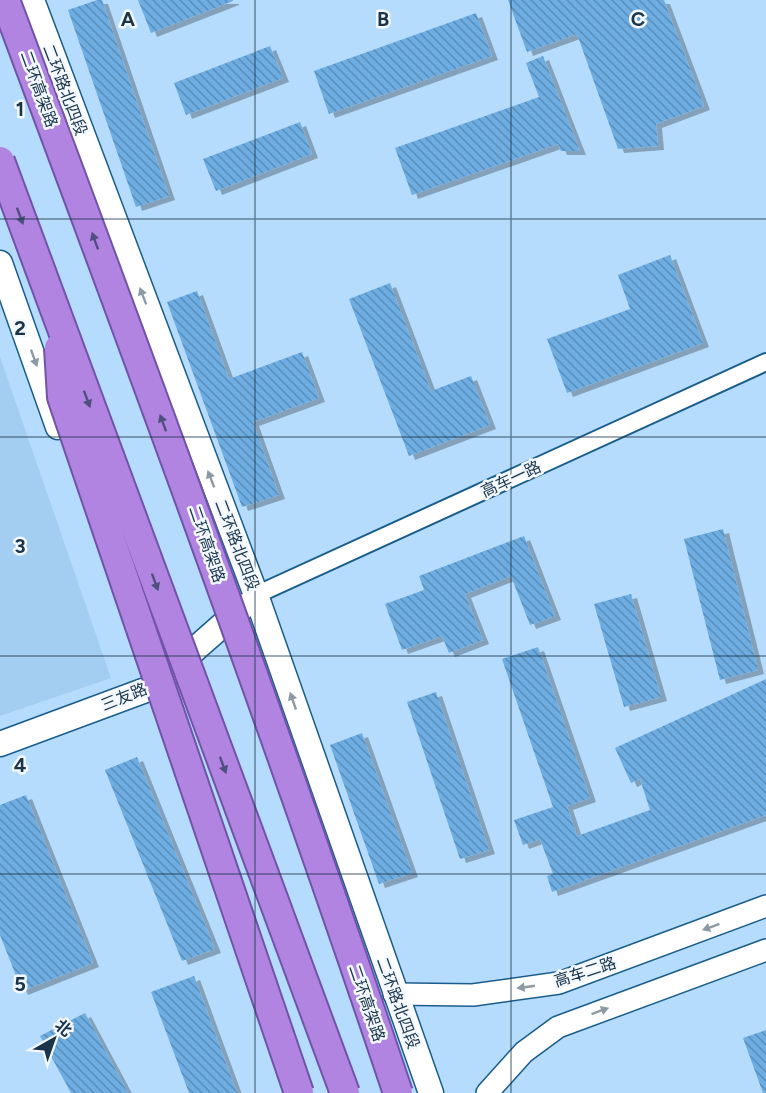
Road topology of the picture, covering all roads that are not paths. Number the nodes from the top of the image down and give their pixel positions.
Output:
1 (5, 0) edge
2 (32, 0) edge
3 (0, 161) edge
4 (0, 263) edge
5 (57, 319) junction
6 (766, 362) edge
7 (182, 472) junction
8 (256, 595) junction
9 (151, 688) junction
10 (0, 744) edge
11 (766, 906) edge
12 (766, 950) edge
13 (394, 994) junction
14 (294, 1093) edge
15 (299, 1093) edge
16 (345, 1093) edge
17 (398, 1093) edge
18 (413, 1093) edge
19 (430, 1093) edge
20 (487, 1093) edge

7 -> 1 highway, 二环高架路, bridge
8 -> 2 main road, 二环路北四段
3 -> 5 highway, bridge
4 -> 9 main road
5 - 15 highway, bridge
5 -> 16 highway, bridge
6 - 8 street, 高车一路
7 - 17 highway, 二环高架路, bridge
7 - 18 highway
8 - 9 main road, 三友路
13 -> 8 main road, 二环路北四段
9 - 10 main road, 三友路
9 - 14 main road
11 -> 13 street, 高车二路
20 -> 12 street
13 - 19 main road, 二环路北四段

